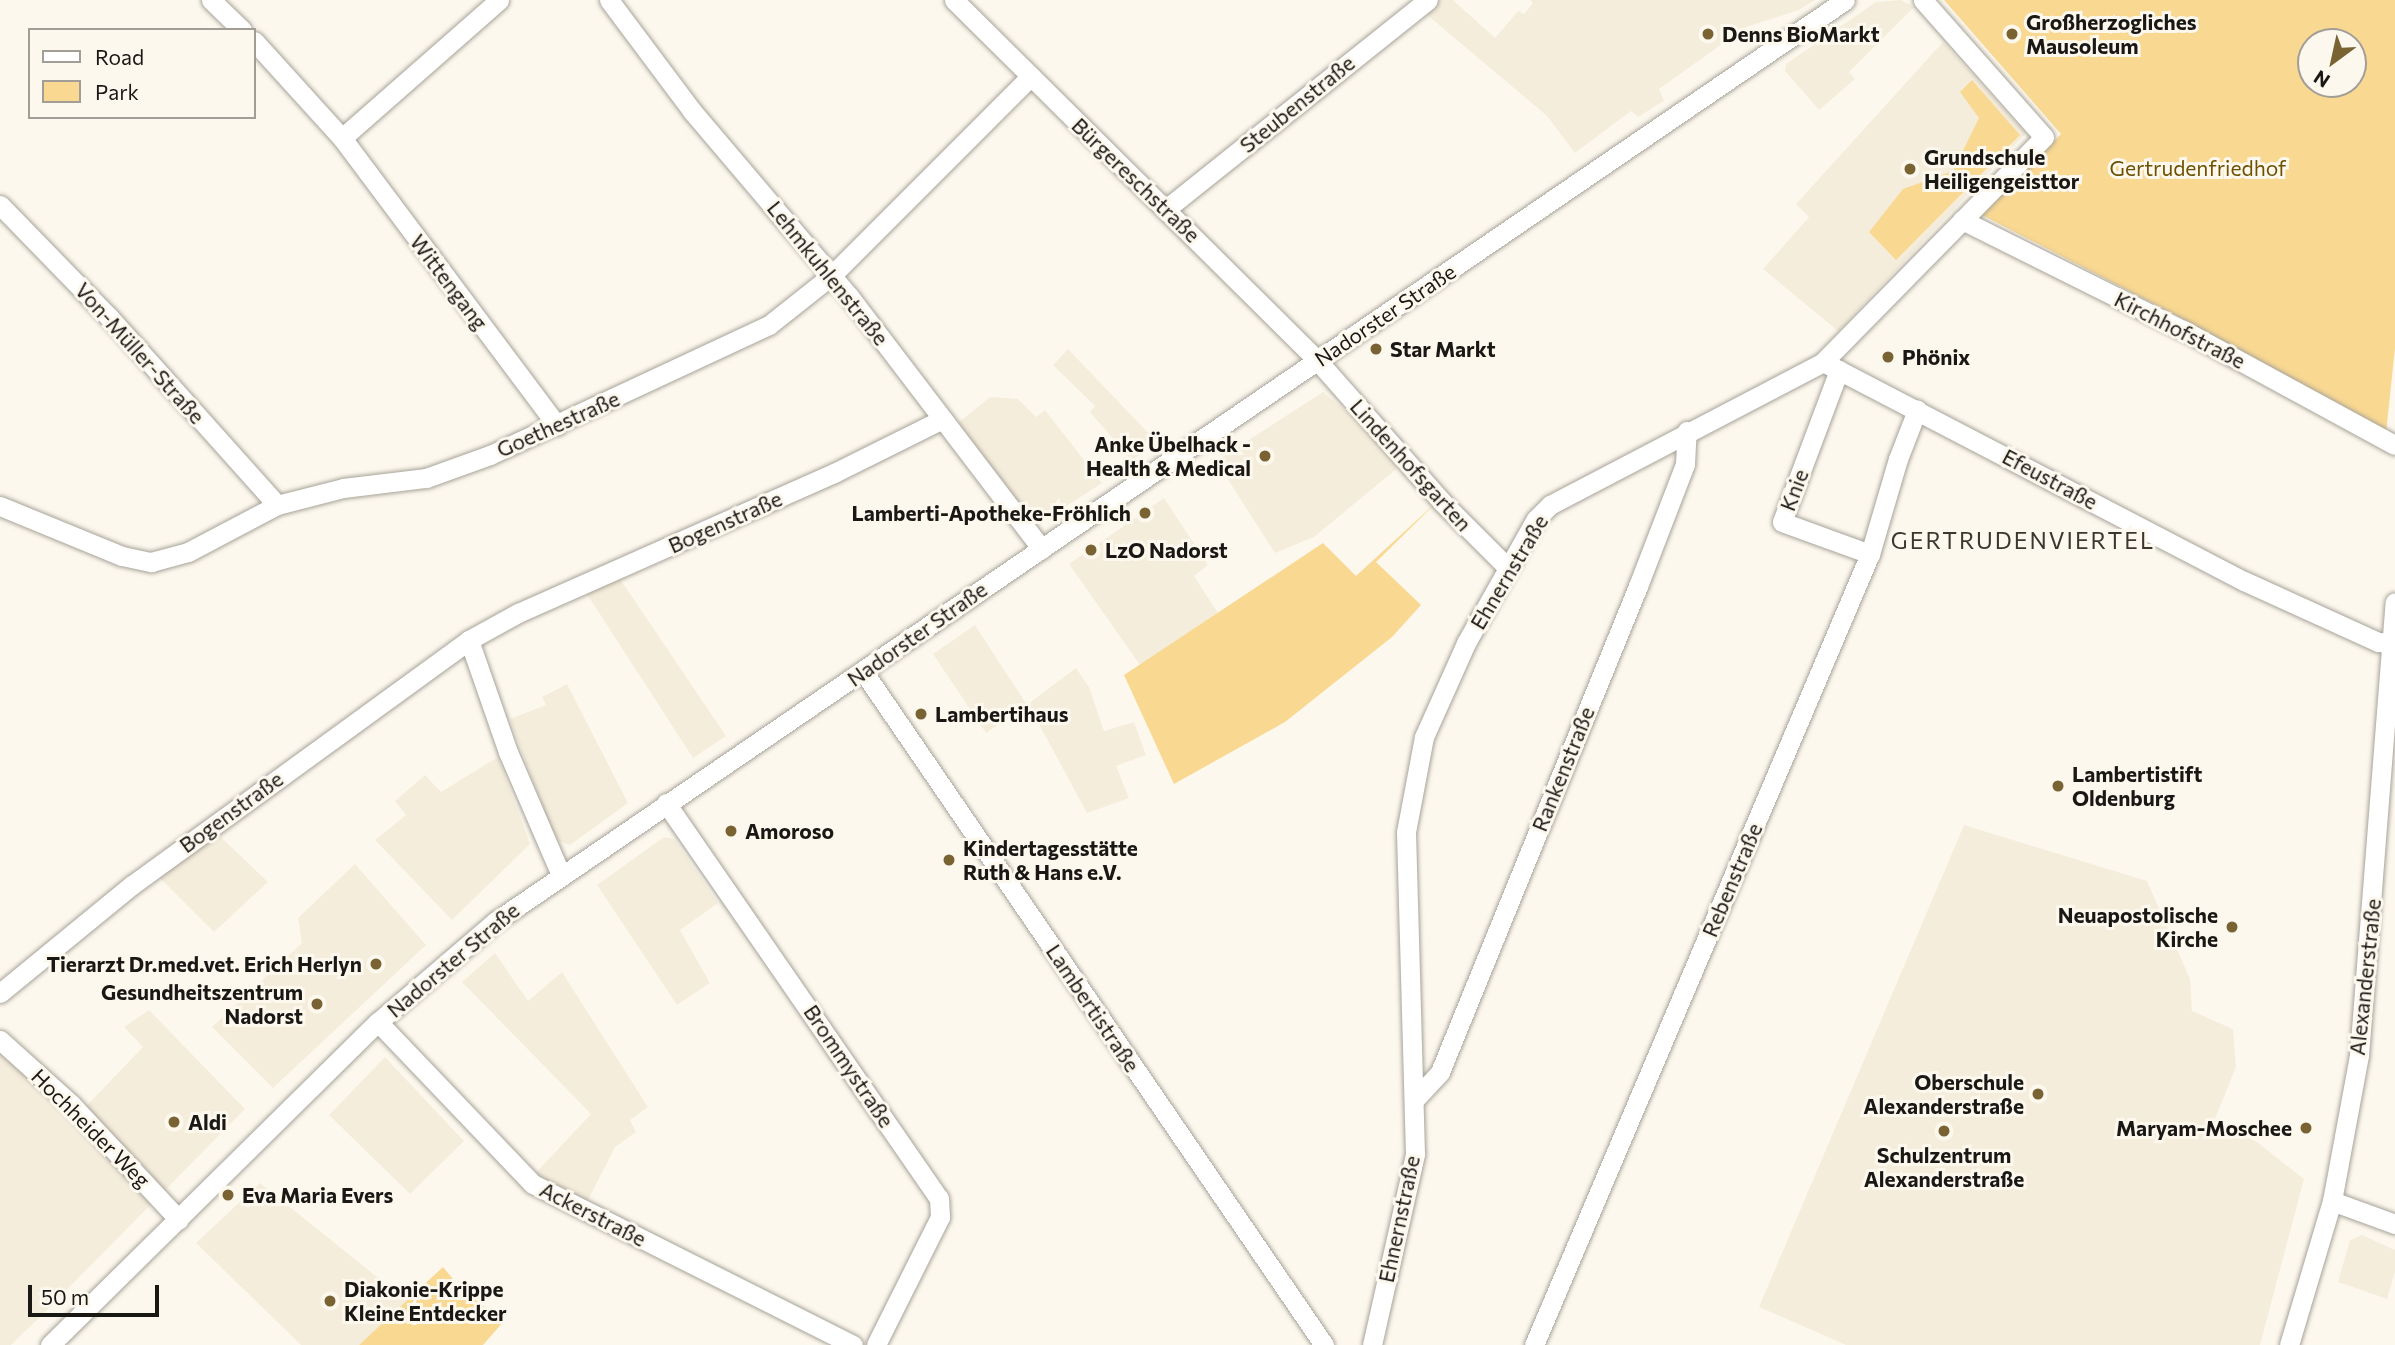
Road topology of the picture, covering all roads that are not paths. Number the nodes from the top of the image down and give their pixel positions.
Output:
1 (211, 0) edge
2 (499, 0) edge
3 (609, 0) edge
4 (954, 0) edge
5 (1428, 0) edge
6 (1845, 0) edge
7 (1923, 0) edge
8 (240, 28) edge
9 (256, 43) edge
10 (1031, 76) junction
11 (342, 138) junction
12 (0, 205) edge
13 (1166, 209) junction
14 (1962, 220) junction
15 (832, 275) junction
16 (1317, 360) junction
17 (1831, 366) junction
18 (1917, 410) junction
19 (941, 420) junction
20 (556, 425) junction
21 (1687, 431) junction
22 (2395, 445) edge
23 (277, 505) junction
24 (0, 506) edge
25 (1042, 549) junction
26 (1870, 554) junction
27 (1507, 567) junction
28 (2395, 602) edge
29 (469, 640) junction
30 (2392, 643) junction
31 (863, 671) junction
32 (2391, 731) edge
33 (666, 803) junction
34 (560, 873) junction
35 (0, 993) edge
36 (378, 1022) junction
37 (0, 1040) edge
38 (1416, 1098) junction
39 (2332, 1201) junction
40 (179, 1220) junction
41 (2395, 1224) edge
42 (50, 1345) edge
43 (853, 1345) edge
44 (876, 1345) edge
45 (1324, 1345) edge
46 (1372, 1345) edge
47 (1534, 1345) edge
48 (2289, 1345) edge

1 - 8 street
2 - 11 street
3 - 15 street, Lehmkuhlenstraße
4 - 10 street, Bürgereschstraße
5 - 13 street, Steubenstraße
6 - 16 street, Nadorster Straße
7 - 14 street, Ehnernstraße
9 - 11 street, Wittengang
10 - 13 street, Bürgereschstraße
10 - 15 street, Goethestraße
11 - 20 street, Wittengang
12 - 23 street, Von-Müller-Straße
13 - 16 street, Bürgereschstraße
14 - 17 street, Ehnernstraße
14 - 22 street, Kirchhofstraße
15 - 19 street, Lehmkuhlenstraße
15 - 20 street, Goethestraße
16 - 25 street, Nadorster Straße
16 - 27 street, Lindenhofsgarten
17 - 18 street, Efeustraße
17 - 21 street, Ehnernstraße
17 - 26 street, Knie
18 - 26 street, Rebenstraße
18 - 30 street, Efeustraße
19 - 25 street, Lehmkuhlenstraße
19 - 29 street, Bogenstraße
20 - 23 street, Goethestraße
21 - 27 street, Ehnernstraße
21 - 38 street, Rankenstraße
23 - 24 street, Goethestraße
25 - 31 street, Nadorster Straße
26 - 47 street, Rebenstraße
27 - 38 street, Ehnernstraße
28 - 30 street, Alexanderstraße
29 - 34 street
29 - 35 street, Bogenstraße
30 - 32 street, Alexanderstraße
31 - 33 street, Nadorster Straße
31 - 45 street, Lambertistraße
32 - 39 street, Alexanderstraße
33 - 34 street, Nadorster Straße
33 - 44 street, Brommystraße
34 - 36 street, Nadorster Straße
36 - 40 street, Nadorster Straße
36 - 43 street, Ackerstraße
37 - 40 street, Hochheider Weg
38 - 46 street, Ehnernstraße
39 - 41 street
39 - 48 street, Alexanderstraße
40 - 42 street, Nadorster Straße

